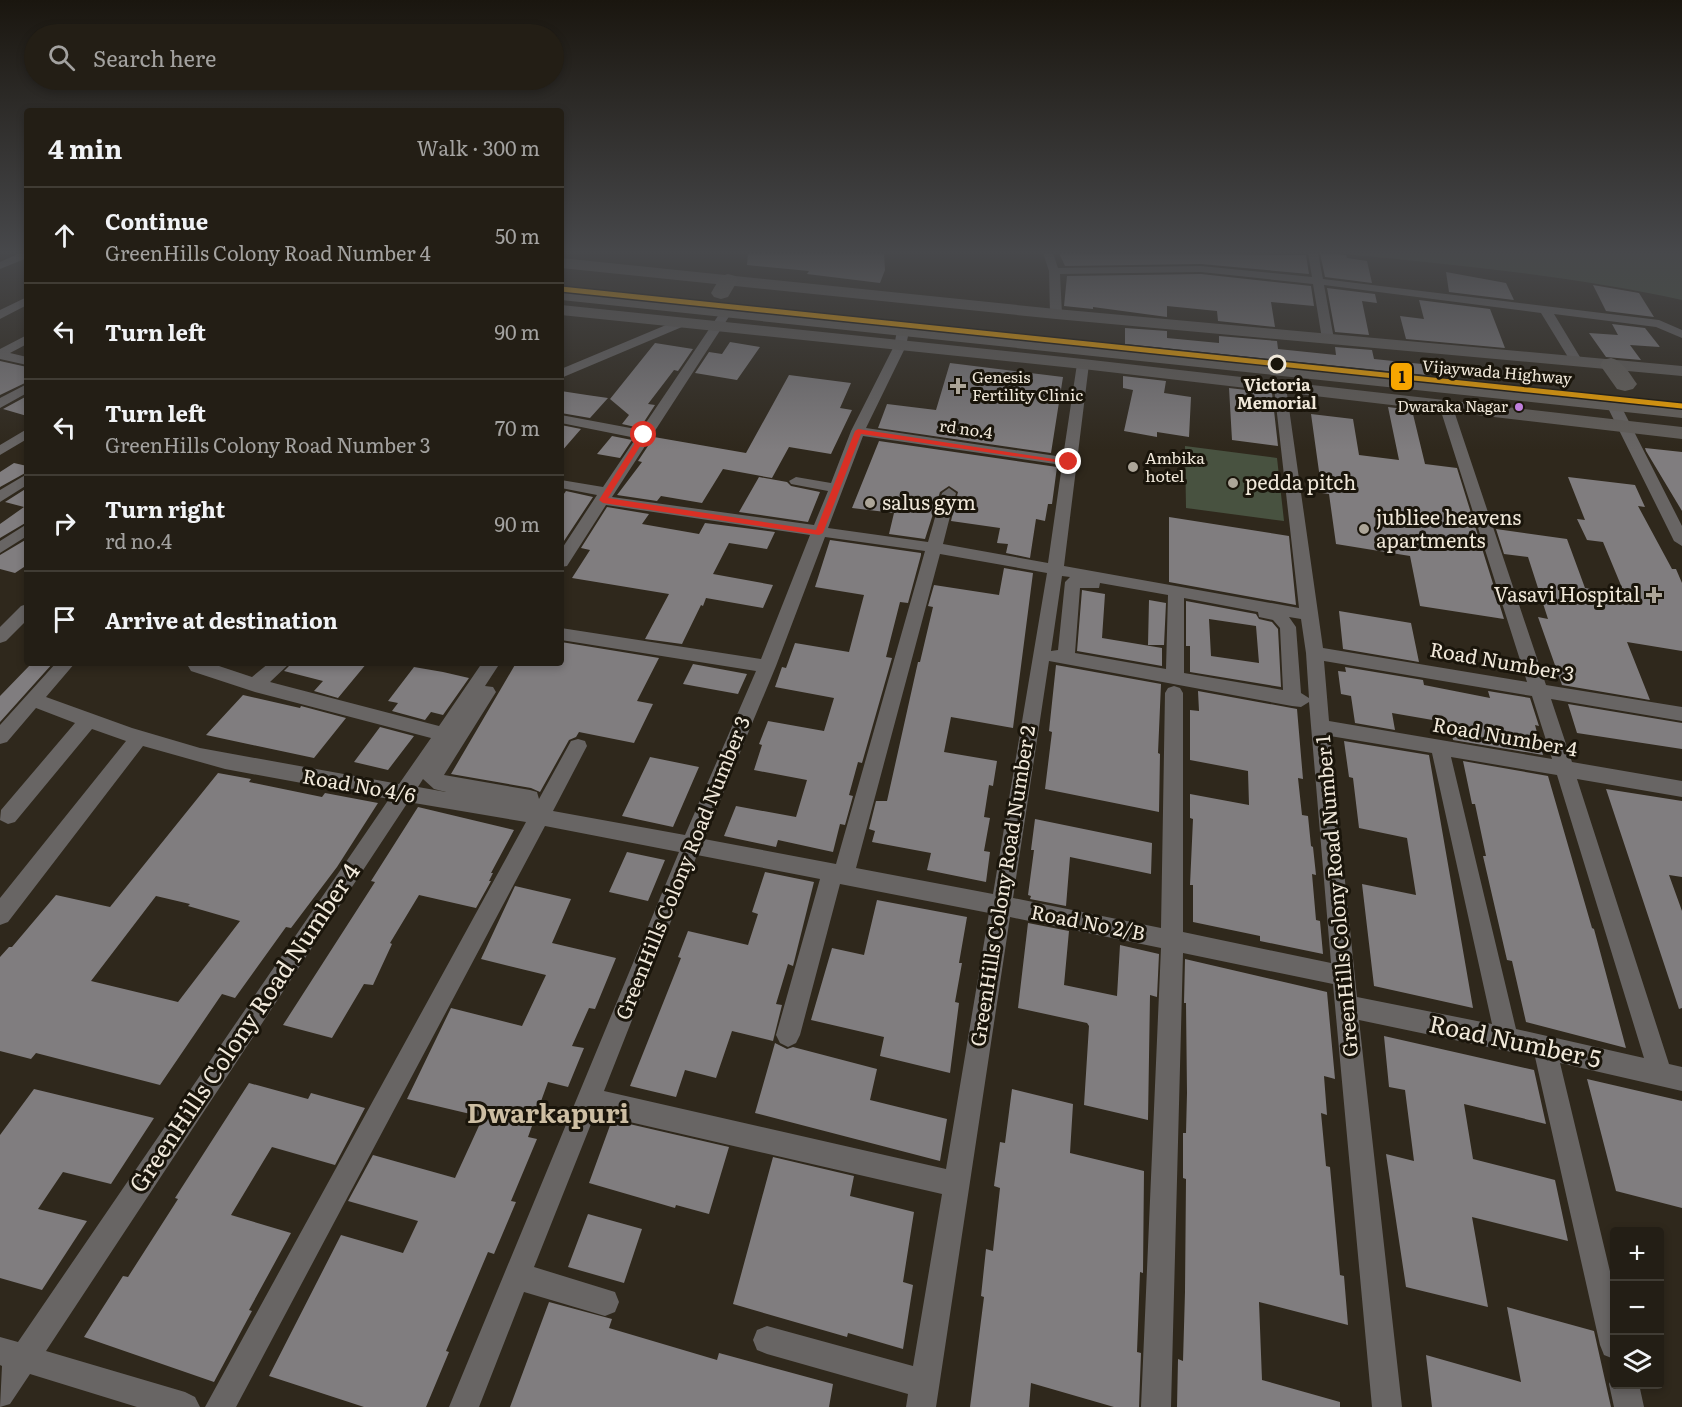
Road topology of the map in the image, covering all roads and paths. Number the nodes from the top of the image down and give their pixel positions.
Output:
1 (633, 319) edge
2 (689, 319) edge
3 (714, 319) edge
4 (803, 319) edge
5 (874, 319) edge
6 (1107, 319) edge
7 (1324, 319) edge
8 (1551, 319) edge
9 (1613, 319) edge
10 (678, 324) junction
11 (1022, 334) junction
12 (1682, 334) edge
13 (902, 338) junction
14 (1328, 339) junction
15 (24, 341) edge
16 (2, 357) edge
17 (24, 361) edge
18 (1577, 362) junction
19 (1083, 364) junction
20 (1611, 365) junction
21 (1682, 371) edge
22 (564, 373) edge
23 (1625, 384) junction
24 (1280, 387) junction
25 (1682, 389) edge
26 (24, 390) edge
27 (0, 404) edge
28 (1613, 404) junction
29 (1446, 405) junction
30 (1682, 411) edge
31 (564, 420) edge
32 (1626, 428) junction
33 (858, 431) junction
34 (1682, 433) edge
35 (644, 435) junction
36 (24, 436) edge
37 (0, 451) edge
38 (1069, 462) junction
39 (24, 480) edge
40 (796, 481) dead end
41 (564, 485) edge
42 (836, 488) junction
43 (950, 493) dead end
44 (0, 497) edge
45 (605, 497) junction
46 (24, 531) edge
47 (819, 533) junction
48 (1682, 541) edge
49 (0, 548) edge
50 (936, 548) junction
51 (564, 557) edge
52 (1055, 571) junction
53 (1176, 596) junction
54 (24, 613) edge
55 (1308, 615) junction
56 (564, 634) edge
57 (0, 638) edge
58 (1315, 653) junction
59 (1040, 654) junction
60 (1066, 658) junction
61 (63, 666) edge
62 (197, 666) edge
63 (277, 666) edge
64 (489, 666) edge
65 (767, 666) junction
66 (255, 685) junction
67 (1174, 685) junction
68 (487, 692) dead end
69 (1539, 692) junction
70 (1292, 699) junction
71 (33, 700) junction
72 (1318, 703) junction
73 (1682, 714) edge
74 (464, 715) junction
75 (88, 720) junction
76 (1321, 727) junction
77 (443, 734) junction
78 (0, 737) edge
79 (139, 738) junction
80 (578, 746) dead end
81 (1440, 748) junction
82 (433, 761) junction
83 (1566, 771) junction
84 (1682, 789) edge
85 (402, 794) junction
86 (502, 802) junction
87 (535, 808) junction
88 (8, 816) dead end
89 (691, 846) junction
90 (837, 875) junction
91 (1000, 907) junction
92 (0, 915) edge
93 (1172, 939) junction
94 (1342, 976) junction
95 (1347, 1006) junction
96 (788, 1035) dead end
97 (1507, 1039) junction
98 (1545, 1048) junction
99 (1672, 1077) edge
100 (588, 1100) junction
101 (956, 1184) junction
102 (517, 1276) junction
103 (605, 1302) dead end
104 (1612, 1335) edge
105 (767, 1340) dead end
106 (12, 1355) edge
107 (1625, 1389) edge
108 (0, 1394) edge
109 (923, 1395) edge
110 (185, 1407) edge
111 (220, 1407) edge
112 (464, 1407) edge
113 (1156, 1407) edge
114 (1387, 1407) edge
115 (1629, 1407) edge

1 - 10 street
2 - 10 street
3 - 35 street
4 - 13 highway, Vijaywada Highway
5 - 11 highway, Vijaywada Highway
6 - 14 street
7 - 14 street
8 - 18 street
9 - 12 street
10 - 22 street
11 - 13 highway, Vijaywada Highway
11 - 23 highway, Vijaywada Highway
11 - 28 highway, Vijaywada Highway
13 - 19 street
13 - 33 street, GreenHills Colony Road Number 3
14 - 18 street
15 - 16 street
16 - 17 street
18 - 20 street
19 - 24 street
19 - 38 street, GreenHills Colony Road Number 2
20 - 21 street
20 - 23 highway
23 - 25 highway, Vijaywada Highway
24 - 29 street
24 - 55 street, GreenHills Colony Road Number 1
26 - 27 street
28 - 30 highway, Vijaywada Highway
28 - 32 street
29 - 32 street
29 - 69 street
31 - 35 street
32 - 34 street
32 - 48 street
33 - 38 street, rd no.4
33 - 42 street, GreenHills Colony Road Number 3
35 - 45 street
36 - 37 street
38 - 52 street, GreenHills Colony Road Number 2
39 - 44 street
40 - 42 street
41 - 45 street
42 - 47 street, GreenHills Colony Road Number 3
43 - 50 street
45 - 47 street
45 - 51 street
46 - 49 street
47 - 50 street
47 - 65 street, GreenHills Colony Road Number 3
50 - 52 street
50 - 90 street
52 - 53 street
52 - 59 street, GreenHills Colony Road Number 2
53 - 55 street
53 - 60 street
53 - 67 street
53 - 70 street
54 - 57 street
55 - 58 street, GreenHills Colony Road Number 1
56 - 65 street
58 - 69 street, Road Number 3
58 - 72 street, GreenHills Colony Road Number 1
59 - 60 street
59 - 91 street, GreenHills Colony Road Number 2
60 - 67 street
61 - 71 street
62 - 66 street
63 - 66 street
64 - 74 street, GreenHills Colony Road Number 4
65 - 89 street, GreenHills Colony Road Number 3
66 - 77 street
67 - 70 street
67 - 93 street
68 - 74 street
69 - 73 street, Road Number 3
69 - 83 street
70 - 72 street
71 - 75 street, Road No 4/6
71 - 78 street
72 - 76 street, GreenHills Colony Road Number 1
74 - 77 street, GreenHills Colony Road Number 4
74 - 82 street
75 - 79 street, Road No 4/6
75 - 88 street
76 - 81 street, Road Number 4
76 - 94 street, GreenHills Colony Road Number 1
77 - 82 street, GreenHills Colony Road Number 4
79 - 85 street, Road No 4/6
79 - 92 street
80 - 87 street
81 - 83 street, Road Number 4
81 - 97 street
82 - 85 street, GreenHills Colony Road Number 4
82 - 86 street
83 - 84 street, Road Number 4
83 - 99 street
85 - 86 street, Road No 4/6
85 - 106 street, GreenHills Colony Road Number 4
86 - 87 street, Road No 4/6
87 - 89 street, Road No 4/6
87 - 111 street
89 - 90 street, Road No 2/B
89 - 100 street, GreenHills Colony Road Number 3
90 - 91 street, Road No 2/B
90 - 96 street
91 - 93 street, Road No 2/B
91 - 101 street, GreenHills Colony Road Number 2
93 - 94 street, Road No 2/B
93 - 113 street
94 - 95 street, GreenHills Colony Road Number 1
95 - 97 street, Road Number 5
95 - 114 street, GreenHills Colony Road Number 1
97 - 98 street, Road Number 5
98 - 99 street, Road Number 5
98 - 104 street
100 - 101 street
100 - 102 street, GreenHills Colony Road Number 3
101 - 109 street, GreenHills Colony Road Number 2
102 - 103 street
102 - 112 street, GreenHills Colony Road Number 3
105 - 109 street
106 - 108 street, GreenHills Colony Road Number 4
106 - 110 street
107 - 115 street

